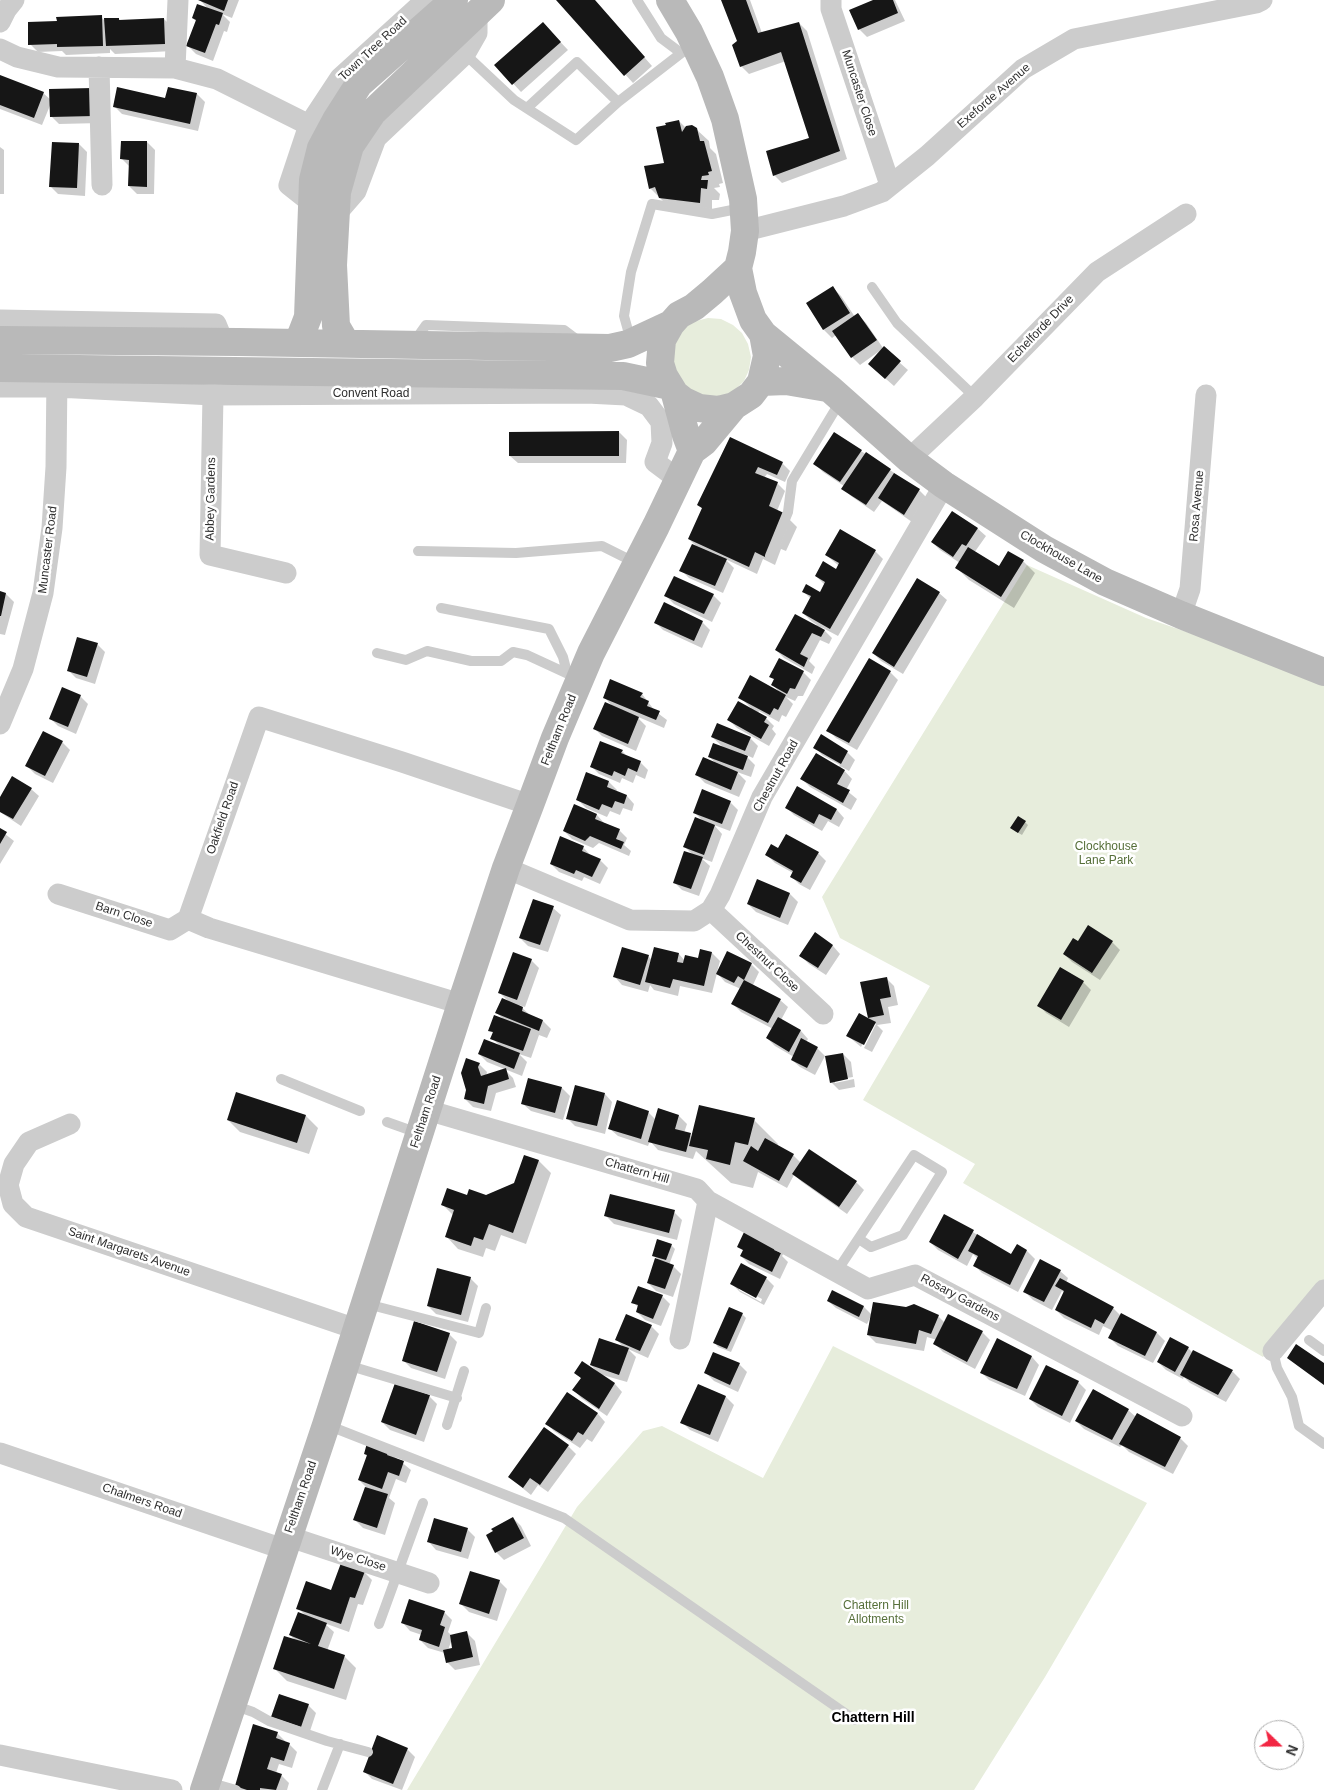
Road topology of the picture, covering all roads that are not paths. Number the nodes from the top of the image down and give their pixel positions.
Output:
1 (14, 0) edge
2 (178, 0) edge
3 (426, 0) edge
4 (637, 0) edge
5 (670, 0) edge
6 (831, 0) edge
7 (1262, 0) edge
8 (474, 4) edge
9 (0, 22) edge
10 (687, 48) junction
11 (0, 49) edge
12 (465, 54) junction
13 (99, 67) junction
14 (175, 68) junction
15 (618, 102) junction
16 (527, 108) junction
17 (309, 125) junction
18 (102, 185) dead end
19 (890, 185) junction
20 (324, 209) junction
21 (1186, 214) dead end
22 (744, 219) junction
23 (738, 268) junction
24 (872, 287) dead end
25 (694, 307) junction
26 (0, 320) edge
27 (671, 324) junction
28 (758, 327) junction
29 (0, 340) edge
30 (223, 341) junction
31 (632, 342) junction
32 (298, 343) junction
33 (346, 343) junction
34 (0, 368) edge
35 (57, 378) junction
36 (761, 382) junction
37 (586, 384) junction
38 (0, 387) edge
39 (672, 390) junction
40 (835, 394) junction
41 (213, 395) junction
42 (1206, 395) dead end
43 (975, 397) junction
44 (734, 406) junction
45 (692, 451) junction
46 (909, 460) junction
47 (679, 480) junction
48 (944, 485) junction
49 (418, 551) dead end
50 (770, 556) dead end
51 (637, 563) junction
52 (286, 573) dead end
53 (441, 608) dead end
54 (1180, 615) junction
55 (377, 653) dead end
56 (1324, 672) edge
57 (573, 676) junction
58 (0, 724) edge
59 (530, 804) junction
60 (506, 868) junction
61 (58, 894) dead end
62 (711, 910) junction
63 (188, 919) junction
64 (461, 1004) junction
65 (823, 1014) dead end
66 (281, 1079) dead end
67 (360, 1111) dead end
68 (388, 1122) dead end
69 (423, 1122) junction
70 (70, 1124) dead end
71 (708, 1201) junction
72 (859, 1239) junction
73 (837, 1272) junction
74 (1324, 1290) edge
75 (364, 1303) junction
76 (486, 1308) dead end
77 (356, 1329) junction
78 (680, 1339) dead end
79 (1309, 1340) dead end
80 (1324, 1351) edge
81 (1273, 1352) joint
82 (344, 1364) junction
83 (464, 1371) dead end
84 (456, 1398) junction
85 (1182, 1416) dead end
86 (326, 1424) junction
87 (447, 1425) dead end
88 (1324, 1444) edge
89 (0, 1453) edge
90 (423, 1503) dead end
91 (285, 1542) junction
92 (397, 1572) junction
93 (429, 1583) dead end
94 (379, 1624) dead end
95 (232, 1705) junction
96 (855, 1720) dead end
97 (340, 1744) junction
98 (368, 1752) dead end
99 (0, 1755) edge
100 (205, 1786) edge
101 (172, 1790) edge
102 (236, 1790) edge
103 (322, 1790) edge

1 - 9 street
2 - 14 street
3 - 17 street, Town Tree Road
4 - 10 lane
5 - 10 main road
6 - 19 street, Muncaster Close
7 - 19 street, Exeforde Avenue
8 - 12 street
8 - 20 main road
10 - 15 lane
10 - 22 main road
11 - 13 street
12 - 16 lane
12 - 20 street
13 - 14 street
13 - 18 street
14 - 17 street
15 - 16 lane
15 - 16 lane
17 - 20 street, Town Tree Road
19 - 22 street, Exeforde Avenue
20 - 32 main road
20 - 33 main road
21 - 43 street, Echelforde Drive
22 - 23 main road
22 - 31 lane
23 - 25 main road
23 - 28 main road
24 - 43 lane
25 - 27 main road
25 - 28 main road
26 - 30 street
27 - 31 main road
27 - 39 main road
28 - 36 main road
28 - 40 main road, Clockhouse Lane
29 - 30 main road
30 - 32 main road
31 - 33 main road
32 - 33 main road
34 - 35 main road, Convent Road
35 - 37 main road, Convent Road
35 - 38 street, Convent Road
35 - 41 street, Convent Road
35 - 58 street, Muncaster Road
36 - 40 main road
36 - 44 main road
37 - 39 main road, Convent Road
37 - 41 street, Convent Road
37 - 47 street, Convent Road
39 - 44 main road
39 - 45 main road
40 - 46 main road, Clockhouse Lane
40 - 50 lane
41 - 52 street, Abbey Gardens
42 - 54 street, Rosa Avenue
43 - 46 street, Echelforde Drive
44 - 45 main road, Feltham Road
45 - 47 main road, Feltham Road
46 - 48 main road, Clockhouse Lane
47 - 51 main road, Feltham Road
48 - 54 main road, Clockhouse Lane
48 - 62 street, Chestnut Road
49 - 51 lane
51 - 57 main road, Feltham Road
53 - 57 lane
54 - 56 main road, Clockhouse Lane
55 - 57 lane
57 - 59 main road, Feltham Road
59 - 60 main road, Feltham Road
59 - 63 street, Oakfield Road
60 - 62 street
60 - 64 main road, Feltham Road
61 - 63 street, Barn Close
62 - 65 street, Chestnut Close
63 - 64 street
64 - 69 main road, Feltham Road
66 - 67 lane
68 - 69 lane
69 - 71 street, Chattern Hill
69 - 75 main road, Feltham Road
70 - 77 street, Saint Margarets Avenue
71 - 73 street, Rosary Gardens
71 - 78 street
72 - 72 lane
72 - 73 lane
73 - 85 street, Rosary Gardens
74 - 81 street
75 - 76 lane
75 - 77 main road, Feltham Road
77 - 82 main road, Feltham Road
79 - 80 lane
81 - 88 lane
82 - 84 lane
82 - 86 main road, Feltham Road
83 - 84 lane
84 - 87 lane
86 - 91 main road, Feltham Road
86 - 96 lane
89 - 91 street, Chalmers Road
90 - 92 lane
91 - 92 street, Wye Close
91 - 95 main road, Feltham Road
92 - 93 street, Wye Close
92 - 94 lane
95 - 97 lane
95 - 100 main road, Feltham Road
97 - 98 lane
97 - 103 lane
99 - 101 street
100 - 102 lane

